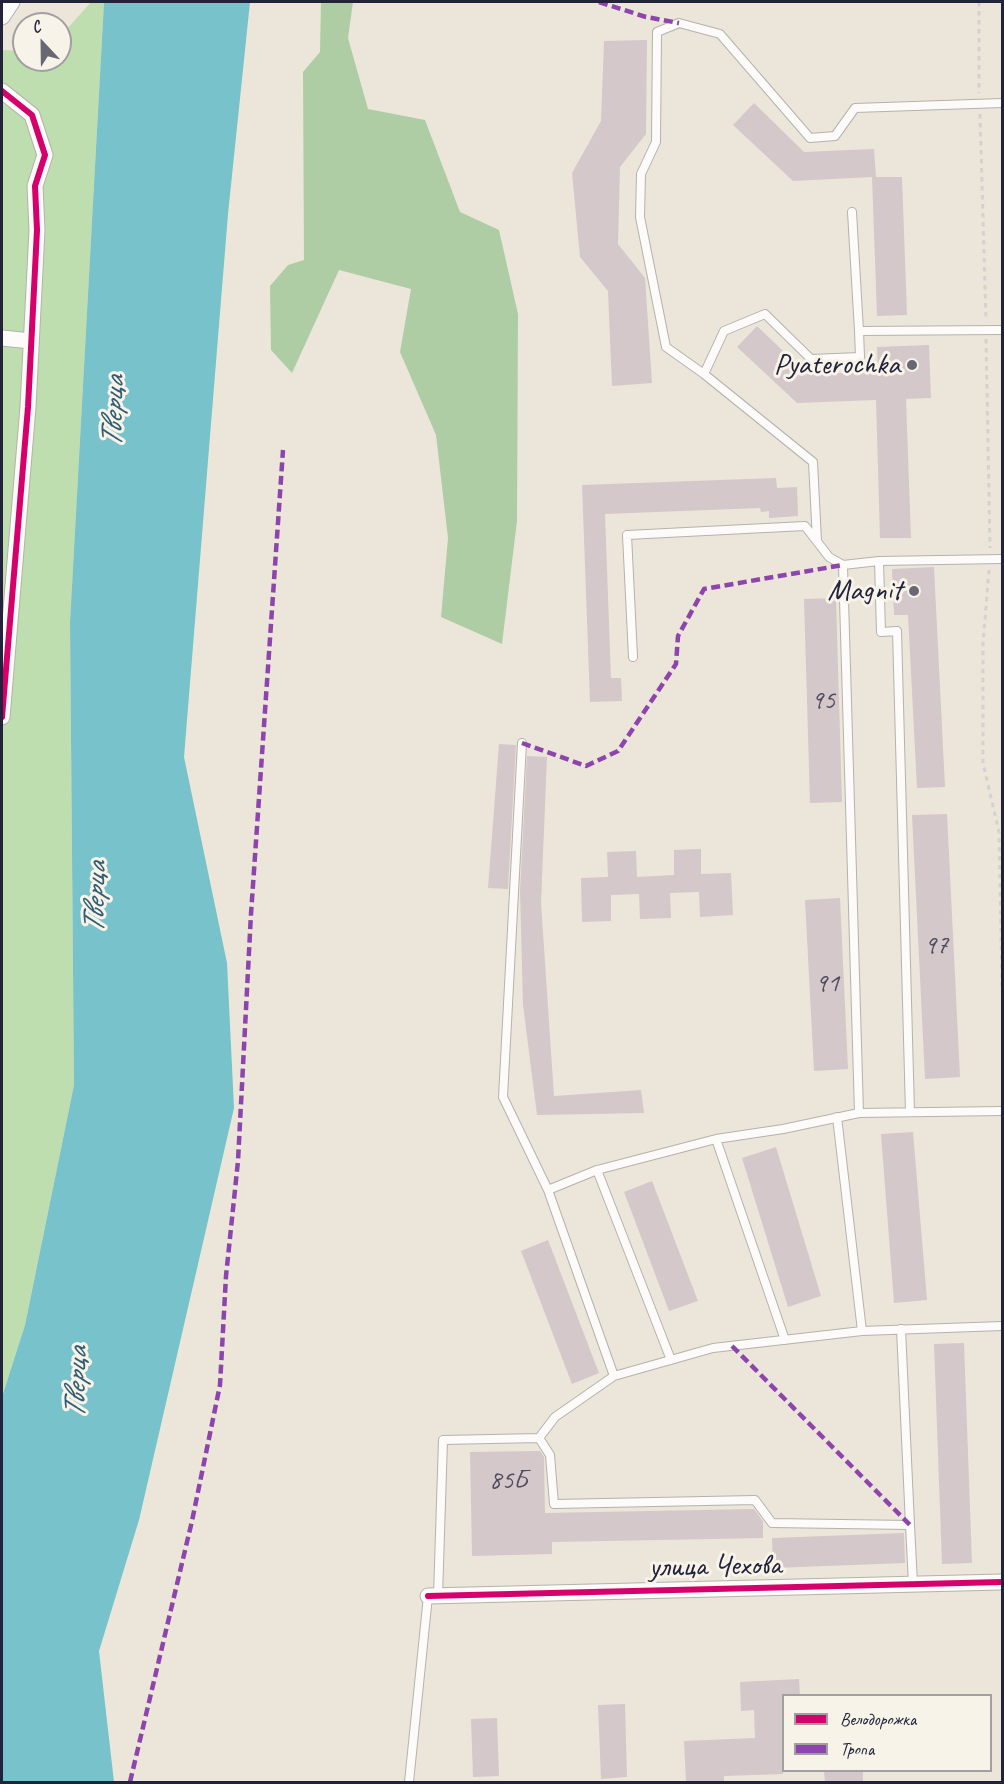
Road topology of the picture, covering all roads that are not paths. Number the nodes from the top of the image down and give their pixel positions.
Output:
1 (12, 2) edge
2 (2, 17) edge
3 (2, 91) edge
4 (1002, 103) edge
5 (852, 212) dead end
6 (1002, 330) edge
7 (858, 331) junction
8 (2, 338) edge
9 (31, 341) junction
10 (704, 374) junction
11 (817, 541) junction
12 (1002, 560) edge
13 (879, 561) junction
14 (843, 565) junction
15 (633, 657) dead end
16 (2, 717) edge
17 (522, 743) dead end
18 (1002, 1111) edge
19 (910, 1112) junction
20 (859, 1113) junction
21 (837, 1117) junction
22 (716, 1139) junction
23 (597, 1170) junction
24 (548, 1190) junction
25 (1002, 1326) edge
26 (901, 1329) junction
27 (862, 1331) junction
28 (785, 1340) junction
29 (671, 1360) junction
30 (614, 1376) junction
31 (539, 1438) junction
32 (910, 1525) junction
33 (1002, 1582) edge
34 (913, 1585) junction
35 (433, 1596) junction
36 (409, 1782) edge

1 - 2 street
3 - 9 street
4 - 10 lane
5 - 7 lane
6 - 7 lane
7 - 10 lane
8 - 9 street
9 - 16 street
10 - 11 lane
11 - 14 lane
11 - 15 lane
12 - 13 lane
13 - 14 lane
13 - 19 lane
14 - 20 lane
17 - 24 lane
18 - 19 lane
19 - 20 lane
20 - 21 lane
21 - 22 lane
21 - 27 lane
22 - 23 lane
22 - 28 lane
23 - 24 lane
23 - 29 lane
24 - 30 lane
25 - 26 lane
26 - 27 lane
26 - 32 lane
27 - 28 lane
28 - 29 lane
29 - 30 lane
30 - 31 lane
31 - 32 lane
31 - 35 lane
32 - 34 lane
33 - 34 street, улица Чехова
34 - 35 street, улица Чехова
35 - 36 lane

